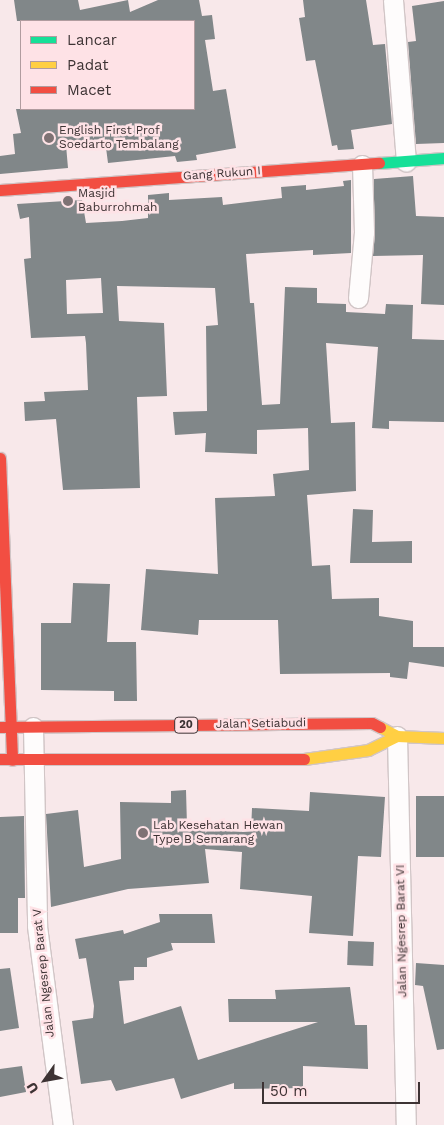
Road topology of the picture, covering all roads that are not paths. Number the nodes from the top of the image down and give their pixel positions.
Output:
1 (392, 0) edge
2 (444, 158) edge
3 (406, 161) junction
4 (362, 164) junction
5 (0, 190) edge
6 (358, 298) dead end
7 (0, 458) edge
8 (5, 727) edge
9 (33, 727) junction
10 (397, 736) junction
11 (444, 738) edge
12 (35, 759) junction
13 (6, 760) edge
14 (63, 1125) edge
15 (406, 1125) edge

1 - 3 street
2 - 3 main road, Gang Rukun I
3 - 4 main road, Gang Rukun I
4 - 5 main road, Gang Rukun I
4 - 6 street
7 - 8 main road
8 - 9 main road, Jalan Setiabudi / 20
8 - 13 main road, Jalan Setiabudi
9 - 10 main road, Jalan Setiabudi / 20
9 - 12 street
10 - 11 main road, Jalan Setiabudi / 20
10 - 12 main road, Jalan Setiabudi / 20
10 - 15 street, Jalan Ngesrep Barat VI
12 - 13 main road, Jalan Setiabudi / 20
12 - 14 street, Jalan Ngesrep Barat V

